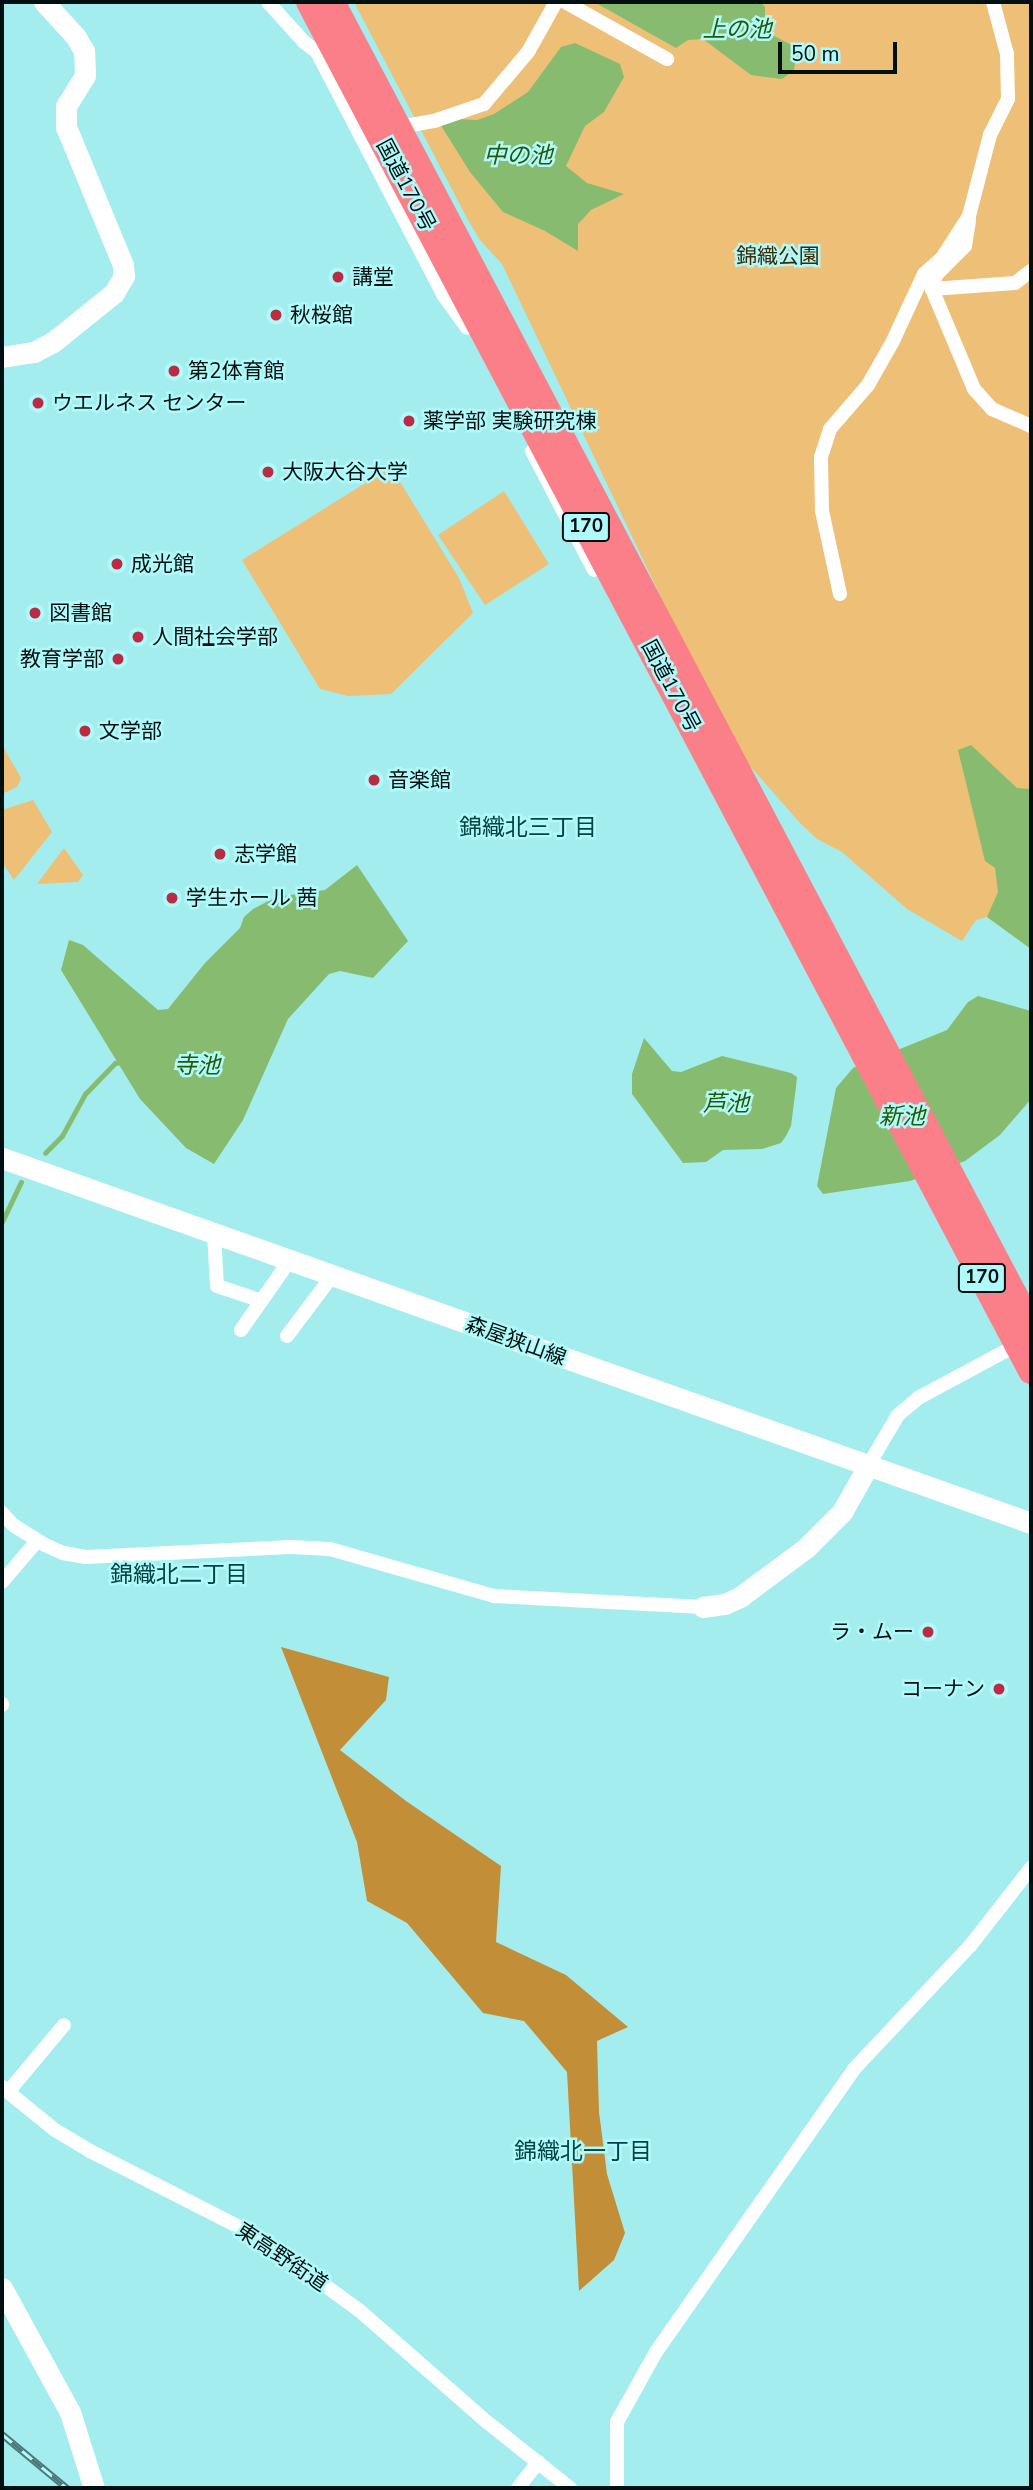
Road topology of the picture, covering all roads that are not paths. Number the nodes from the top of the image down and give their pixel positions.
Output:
1 (44, 2) edge
2 (268, 2) edge
3 (309, 2) edge
4 (332, 2) edge
5 (556, 2) edge
6 (565, 2) edge
7 (993, 2) edge
8 (667, 59) dead end
9 (411, 125) dead end
10 (969, 216) junction
11 (1031, 271) edge
12 (932, 289) junction
13 (2, 357) edge
14 (1031, 426) edge
15 (608, 563) junction
16 (840, 594) dead end
17 (2, 1158) edge
18 (214, 1233) junction
19 (290, 1260) junction
20 (333, 1275) junction
21 (262, 1301) junction
22 (241, 1330) dead end
23 (1024, 1335) edge
24 (287, 1336) dead end
25 (1031, 1371) edge
26 (868, 1466) junction
27 (2, 1513) edge
28 (1031, 1523) edge
29 (37, 1541) junction
30 (2, 1582) edge
31 (702, 1607) joint
32 (1031, 1868) edge
33 (64, 2025) dead end
34 (5, 2090) edge
35 (2, 2288) edge
36 (538, 2462) junction
37 (94, 2488) edge
38 (518, 2488) edge
39 (570, 2488) edge
40 (617, 2488) edge

1 - 13 main road
2 - 15 street
3 - 15 highway, 国道170号 / 170
4 - 15 highway, 国道170号 / 170
5 - 9 street
6 - 8 street
7 - 10 street
10 - 12 street
10 - 16 street
11 - 12 street
12 - 14 street
15 - 23 highway, 国道170号 / 170
17 - 18 main road, 森屋狭山線
18 - 19 main road, 森屋狭山線
18 - 21 street
19 - 20 main road, 森屋狭山線
19 - 21 street
20 - 24 street
20 - 26 main road, 森屋狭山線
21 - 22 street
23 - 25 highway, 国道170号 / 170
23 - 26 street
26 - 28 main road, 森屋狭山線
26 - 31 main road
27 - 29 street
29 - 30 street
29 - 31 street
32 - 40 street
33 - 34 street
34 - 36 street, 東高野街道
35 - 37 main road
36 - 38 street
36 - 39 street, 東高野街道

